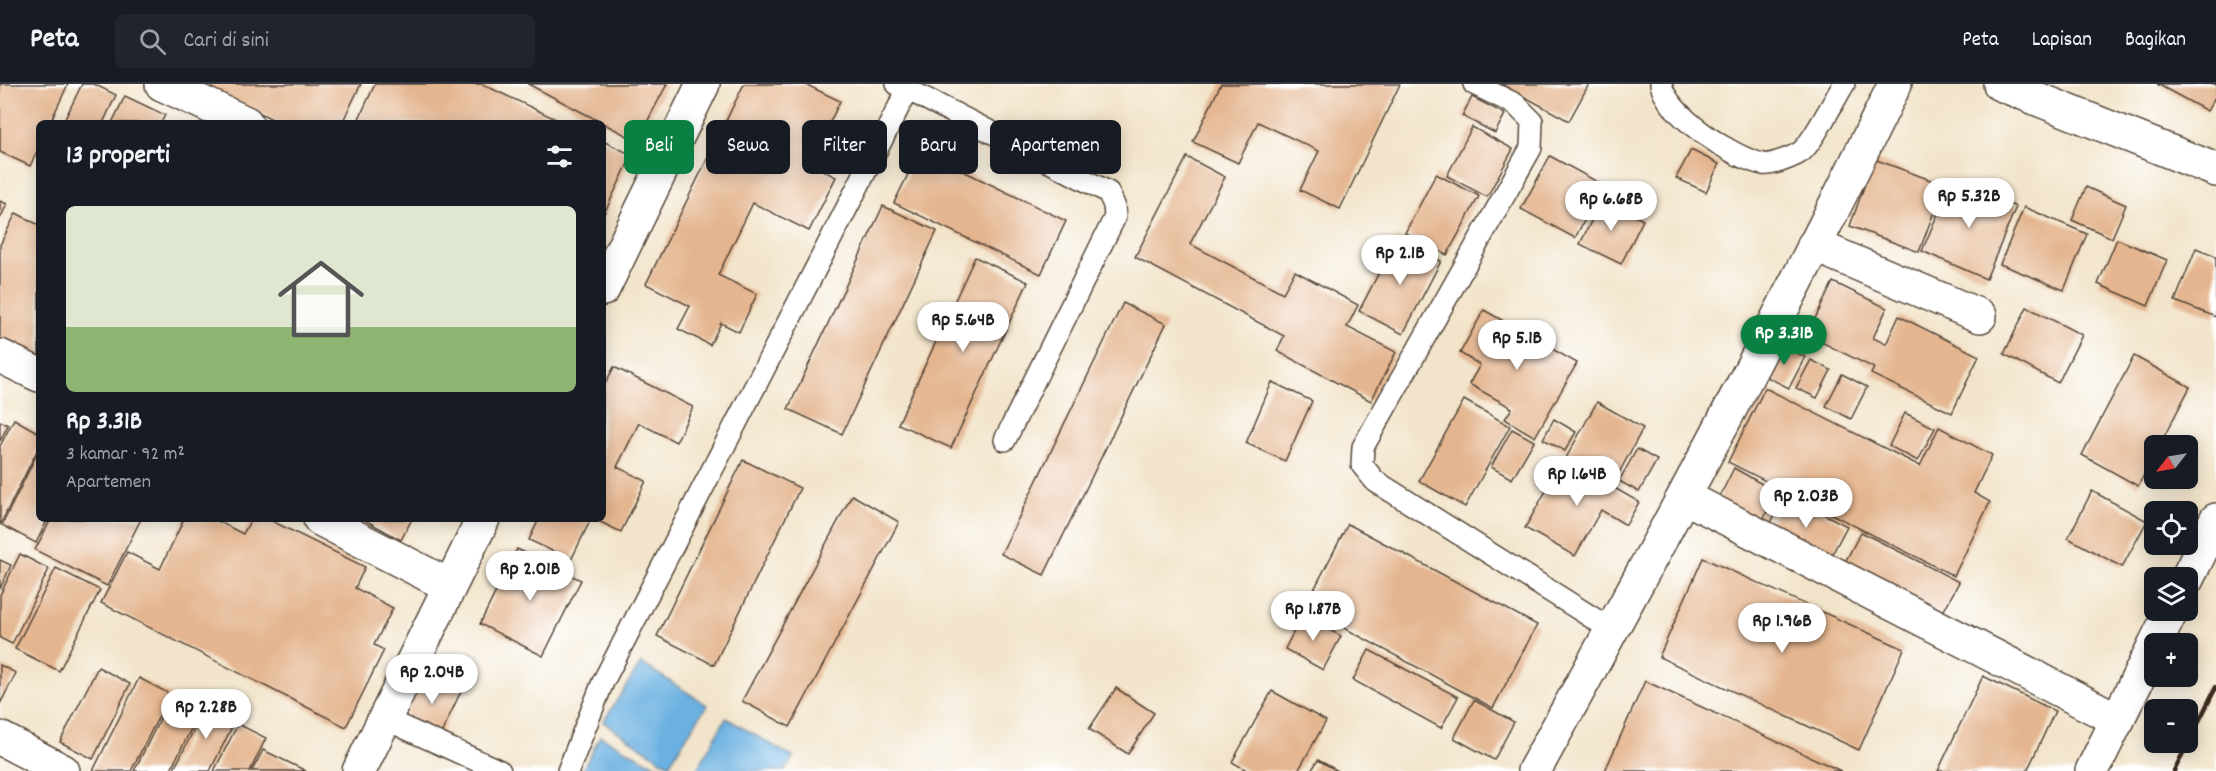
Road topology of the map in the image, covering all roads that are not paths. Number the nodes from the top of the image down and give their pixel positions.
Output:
1 (162, 84) edge
2 (703, 84) edge
3 (1474, 84) edge
4 (1661, 84) edge
5 (1844, 84) edge
6 (1895, 84) edge
7 (2000, 84) edge
8 (902, 87) edge
9 (240, 120) edge
10 (2216, 170) edge
11 (1814, 245) junction
12 (606, 283) edge
13 (1980, 316) dead end
14 (0, 356) edge
15 (36, 374) edge
16 (1005, 440) dead end
17 (1685, 497) junction
18 (2216, 520) edge
19 (326, 522) edge
20 (481, 522) edge
21 (2193, 567) edge
22 (448, 585) junction
23 (1612, 630) junction
24 (2144, 667) edge
25 (385, 719) junction
26 (2118, 720) junction
27 (0, 738) edge
28 (63, 771) edge
29 (359, 771) edge
30 (500, 771) edge
31 (568, 771) edge
32 (1534, 771) edge
33 (2092, 771) edge

1 - 9 street
2 - 12 street
3 - 23 lane
4 - 5 lane
6 - 11 street
7 - 10 street
8 - 16 lane
8 - 31 lane
11 - 13 street
11 - 17 street
14 - 15 street
17 - 23 street
17 - 26 street
18 - 21 street
19 - 22 street
20 - 22 street
22 - 25 street
23 - 32 street
24 - 26 street
25 - 29 street
25 - 30 lane
26 - 33 street
27 - 28 street

